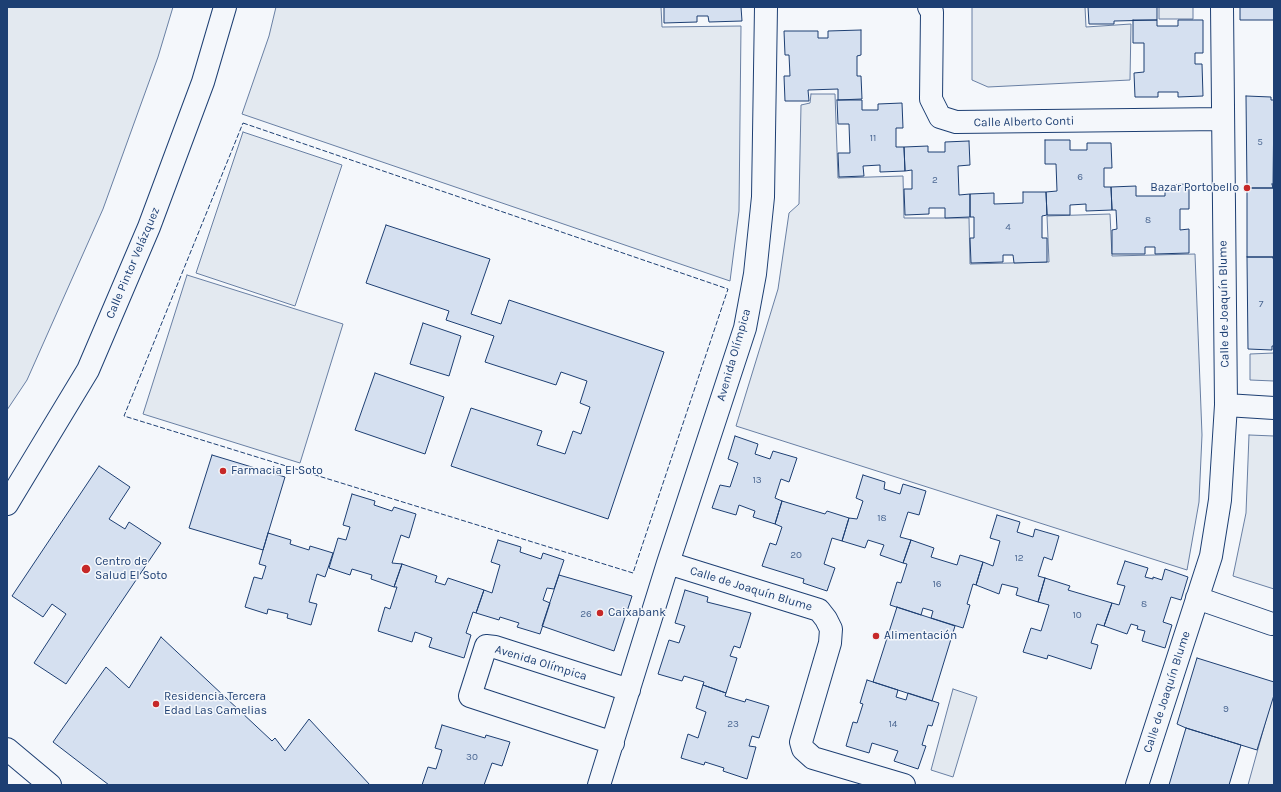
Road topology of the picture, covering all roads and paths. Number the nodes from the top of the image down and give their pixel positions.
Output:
1 (225, 7) edge
2 (766, 7) edge
3 (929, 7) edge
4 (1222, 7) edge
5 (1222, 119) junction
6 (1226, 406) junction
7 (1274, 408) edge
8 (7, 504) edge
9 (668, 563) junction
10 (1197, 598) junction
11 (1272, 624) dead end
12 (629, 690) junction
13 (613, 743) junction
14 (7, 749) edge
15 (50, 785) edge
16 (599, 785) edge
17 (904, 785) edge
18 (1137, 785) edge

1 - 8 street, Calle Pintor Velázquez
2 - 9 street, Avenida Olímpica
3 - 5 street, Calle Alberto Conti
4 - 5 street, Calle de Joaquín Blume
5 - 6 street, Calle de Joaquín Blume
6 - 7 street
6 - 10 street, Calle de Joaquín Blume
9 - 12 street, Avenida Olímpica
9 - 17 street, Calle de Joaquín Blume
10 - 11 street
10 - 18 street, Calle de Joaquín Blume
12 - 13 street, Avenida Olímpica
12 - 13 street, Avenida Olímpica
13 - 16 street, Avenida Olímpica
14 - 15 street

